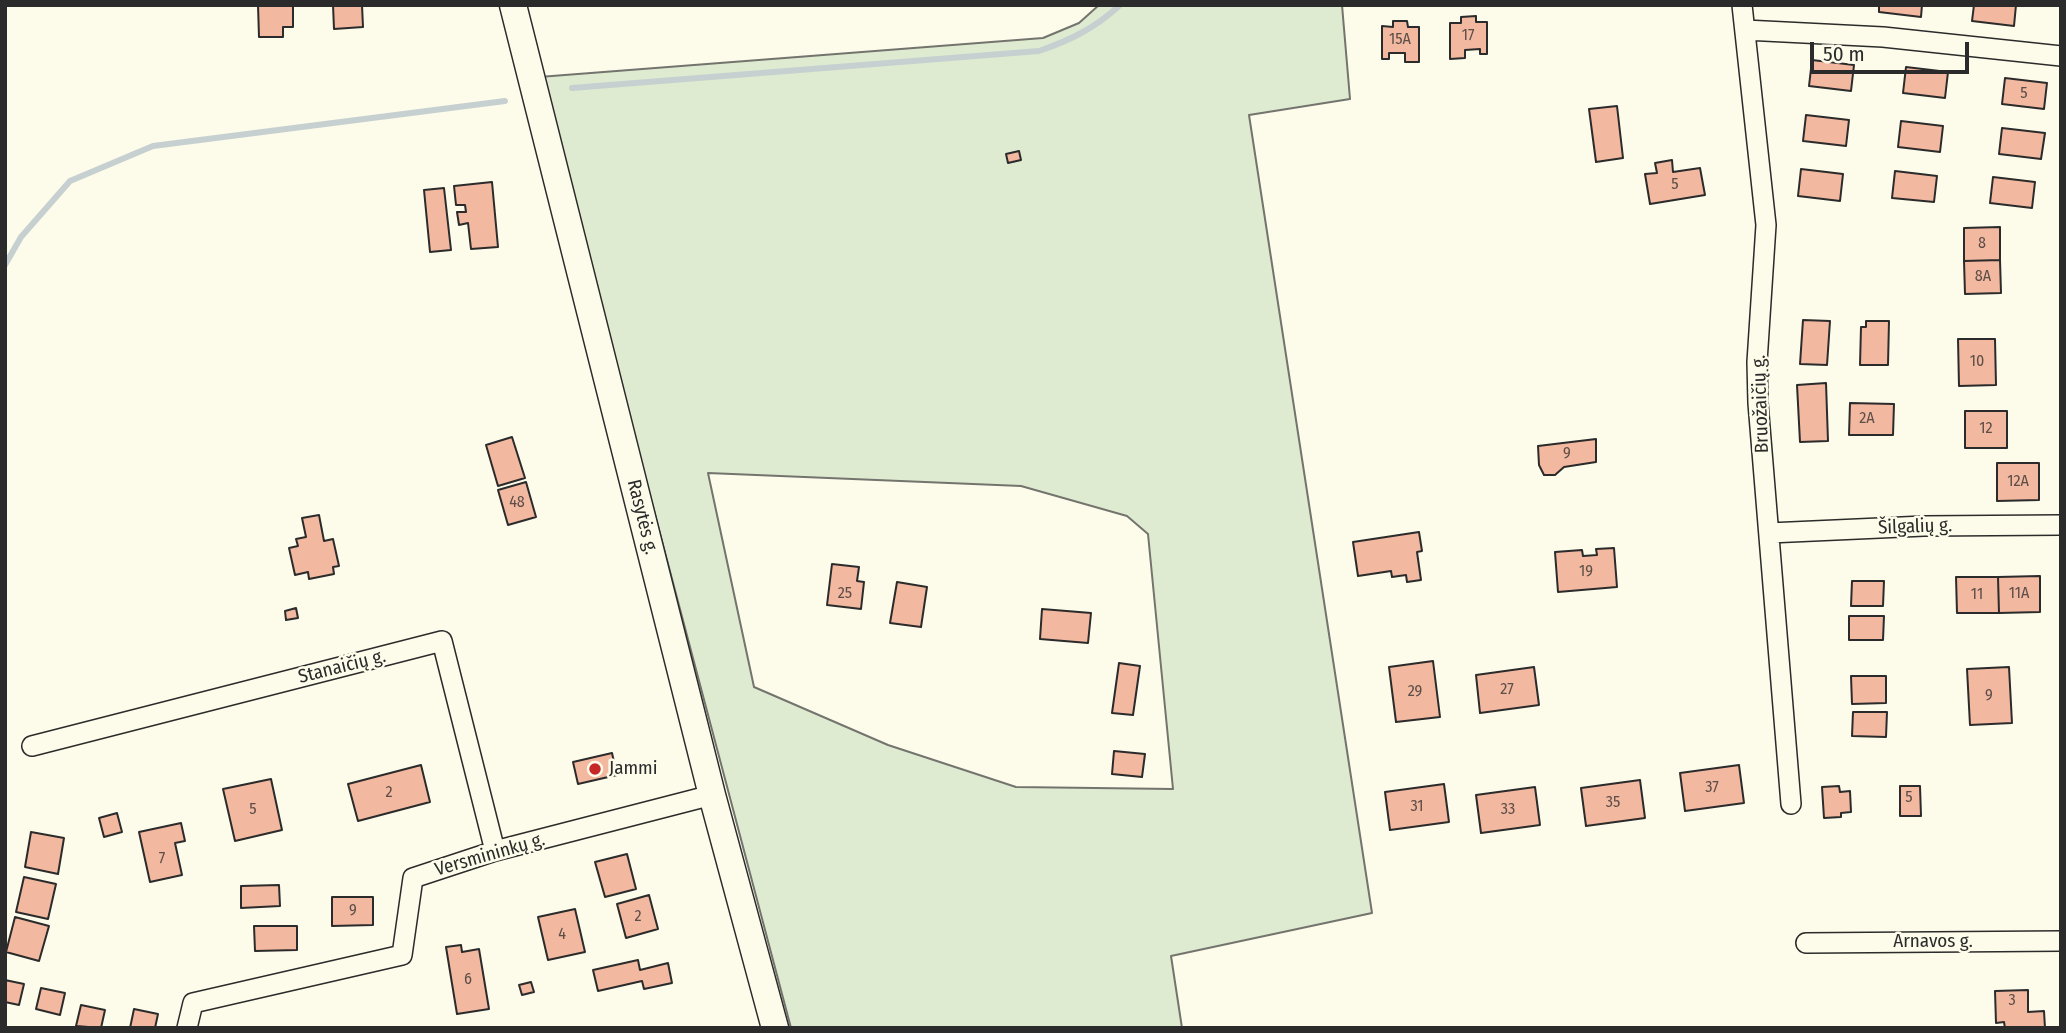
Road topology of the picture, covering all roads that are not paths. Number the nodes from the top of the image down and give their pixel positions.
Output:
1 (513, 5) edge
2 (1742, 5) edge
3 (1745, 30) junction
4 (2061, 56) edge
5 (2061, 524) edge
6 (1769, 533) junction
7 (33, 746) dead end
8 (712, 795) junction
9 (1791, 804) dead end
10 (495, 851) junction
11 (2061, 941) edge
12 (1806, 943) dead end
13 (187, 1028) edge
14 (775, 1028) edge

1 - 8 main road, Rasytės g.
2 - 3 street, Bruožaičių g.
3 - 4 street
3 - 6 street, Bruožaičių g.
5 - 6 street, Šilgalių g.
6 - 9 street, Bruožaičių g.
7 - 10 street, Stanaičių g.
8 - 10 street, Versmininkų g.
8 - 14 main road, Rasytės g.
10 - 13 street, Versmininkų g.
11 - 12 street, Arnavos g.

